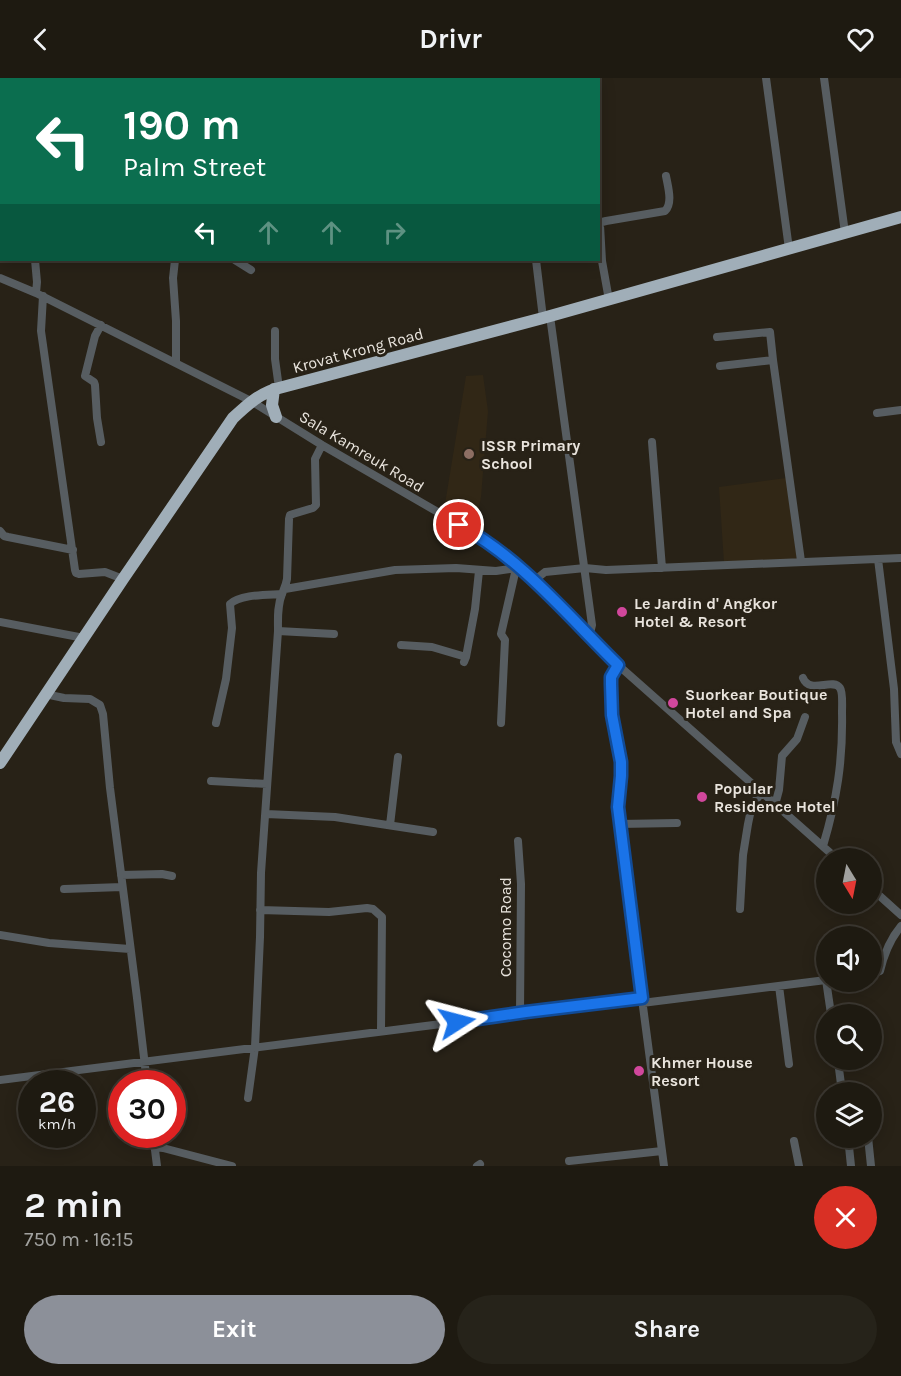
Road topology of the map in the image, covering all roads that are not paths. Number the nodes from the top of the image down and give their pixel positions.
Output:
1 (766, 78) edge
2 (824, 78) edge
3 (666, 176) dead end
4 (901, 217) edge
5 (845, 233) junction
6 (789, 249) junction
7 (35, 261) edge
8 (175, 261) edge
9 (237, 261) edge
10 (536, 261) edge
11 (251, 270) dead end
12 (0, 278) edge
13 (40, 295) junction
14 (609, 300) junction
15 (546, 317) junction
16 (101, 325) junction
17 (275, 331) dead end
18 (717, 337) dead end
19 (773, 360) junction
20 (176, 362) junction
21 (720, 366) dead end
22 (277, 388) junction
23 (251, 400) junction
24 (901, 410) edge
25 (877, 413) dead end
26 (276, 417) junction
27 (101, 442) dead end
28 (652, 442) dead end
29 (322, 445) junction
30 (0, 531) edge
31 (73, 550) junction
32 (901, 558) edge
33 (878, 559) junction
34 (801, 561) junction
35 (518, 567) junction
36 (585, 568) junction
37 (662, 568) junction
38 (479, 571) junction
39 (123, 579) junction
40 (535, 580) junction
41 (283, 591) junction
42 (0, 622) edge
43 (278, 631) junction
44 (334, 634) dead end
45 (589, 637) junction
46 (84, 638) junction
47 (401, 645) dead end
48 (615, 670) junction
49 (802, 678) dead end
50 (45, 694) junction
51 (805, 717) dead end
52 (216, 723) dead end
53 (501, 723) dead end
54 (901, 754) edge
55 (398, 757) dead end
56 (0, 763) edge
57 (211, 782) dead end
58 (267, 784) junction
59 (762, 792) junction
60 (775, 805) junction
61 (266, 814) junction
62 (619, 824) junction
63 (677, 824) dead end
64 (390, 825) junction
65 (433, 832) dead end
66 (518, 841) dead end
67 (823, 846) joint
68 (121, 875) junction
69 (172, 876) dead end
70 (122, 887) junction
71 (64, 889) dead end
72 (882, 898) edge
73 (740, 909) dead end
74 (260, 910) junction
75 (901, 915) edge
76 (901, 926) edge
77 (0, 935) edge
78 (130, 949) junction
79 (882, 965) edge
80 (816, 981) edge
81 (779, 986) junction
82 (642, 1001) junction
83 (520, 1013) junction
84 (381, 1031) junction
85 (255, 1047) junction
86 (144, 1062) junction
87 (789, 1064) dead end
88 (145, 1070) edge
89 (0, 1080) edge
90 (248, 1098) dead end
91 (794, 1141) dead end
92 (154, 1148) edge
93 (163, 1148) edge
94 (849, 1148) edge
95 (869, 1148) edge
96 (662, 1151) junction
97 (569, 1163) edge
98 (157, 1166) edge
99 (232, 1166) edge
100 (664, 1166) edge
101 (799, 1166) edge
102 (851, 1166) edge
103 (871, 1166) edge

1 - 6 street
2 - 5 street
3 - 14 street
4 - 5 highway, Krovat Krong Road
5 - 6 highway, Krovat Krong Road
6 - 14 highway, Krovat Krong Road
7 - 13 street
8 - 20 street
9 - 11 street
10 - 15 street
12 - 13 street, Sala Kamreuk Road
13 - 16 street, Sala Kamreuk Road
13 - 31 street
14 - 15 highway, Krovat Krong Road
15 - 22 highway, Krovat Krong Road
15 - 36 street
16 - 20 street, Sala Kamreuk Road
16 - 27 street
17 - 22 street
18 - 19 street
19 - 21 street
19 - 34 street
20 - 23 street, Sala Kamreuk Road
22 - 23 highway, Krovat Krong Road
22 - 26 highway
23 - 26 street, Sala Kamreuk Road
23 - 39 highway, Krovat Krong Road
24 - 25 street
26 - 29 street, Sala Kamreuk Road
28 - 37 street
29 - 35 street, Sala Kamreuk Road
29 - 41 street
30 - 31 street
31 - 39 street
32 - 33 street
33 - 34 street
33 - 54 street
34 - 37 street
35 - 38 street
35 - 40 street, Sala Kamreuk Road
35 - 53 street
36 - 37 street
36 - 40 street
36 - 45 street
38 - 41 street
38 - 47 street
39 - 46 highway, Krovat Krong Road
40 - 45 street, Sala Kamreuk Road
41 - 43 street
41 - 52 street
42 - 46 street
43 - 44 street
43 - 58 street
45 - 48 street, Sala Kamreuk Road
46 - 50 highway, Krovat Krong Road
48 - 59 street, Sala Kamreuk Road
48 - 62 street
49 - 67 street
50 - 56 highway, Krovat Krong Road
50 - 68 street
51 - 60 street
55 - 64 street
57 - 58 street
58 - 61 street
59 - 60 street, Sala Kamreuk Road
59 - 73 street
60 - 67 street, Sala Kamreuk Road
61 - 64 street
61 - 74 street
62 - 63 street
62 - 82 street
64 - 65 street
66 - 83 street, Cocomo Road
68 - 69 street
68 - 70 street
70 - 71 street
70 - 78 street
72 - 75 street
74 - 84 street
74 - 85 street
76 - 79 street
77 - 78 street
78 - 86 street
80 - 81 street
81 - 82 street
81 - 87 street
82 - 83 street
82 - 96 street
83 - 84 street
84 - 85 street
85 - 86 street
85 - 90 street
86 - 88 street
86 - 89 street
91 - 101 street
92 - 98 street
93 - 99 street
94 - 102 street
95 - 103 street
96 - 97 street
96 - 100 street

